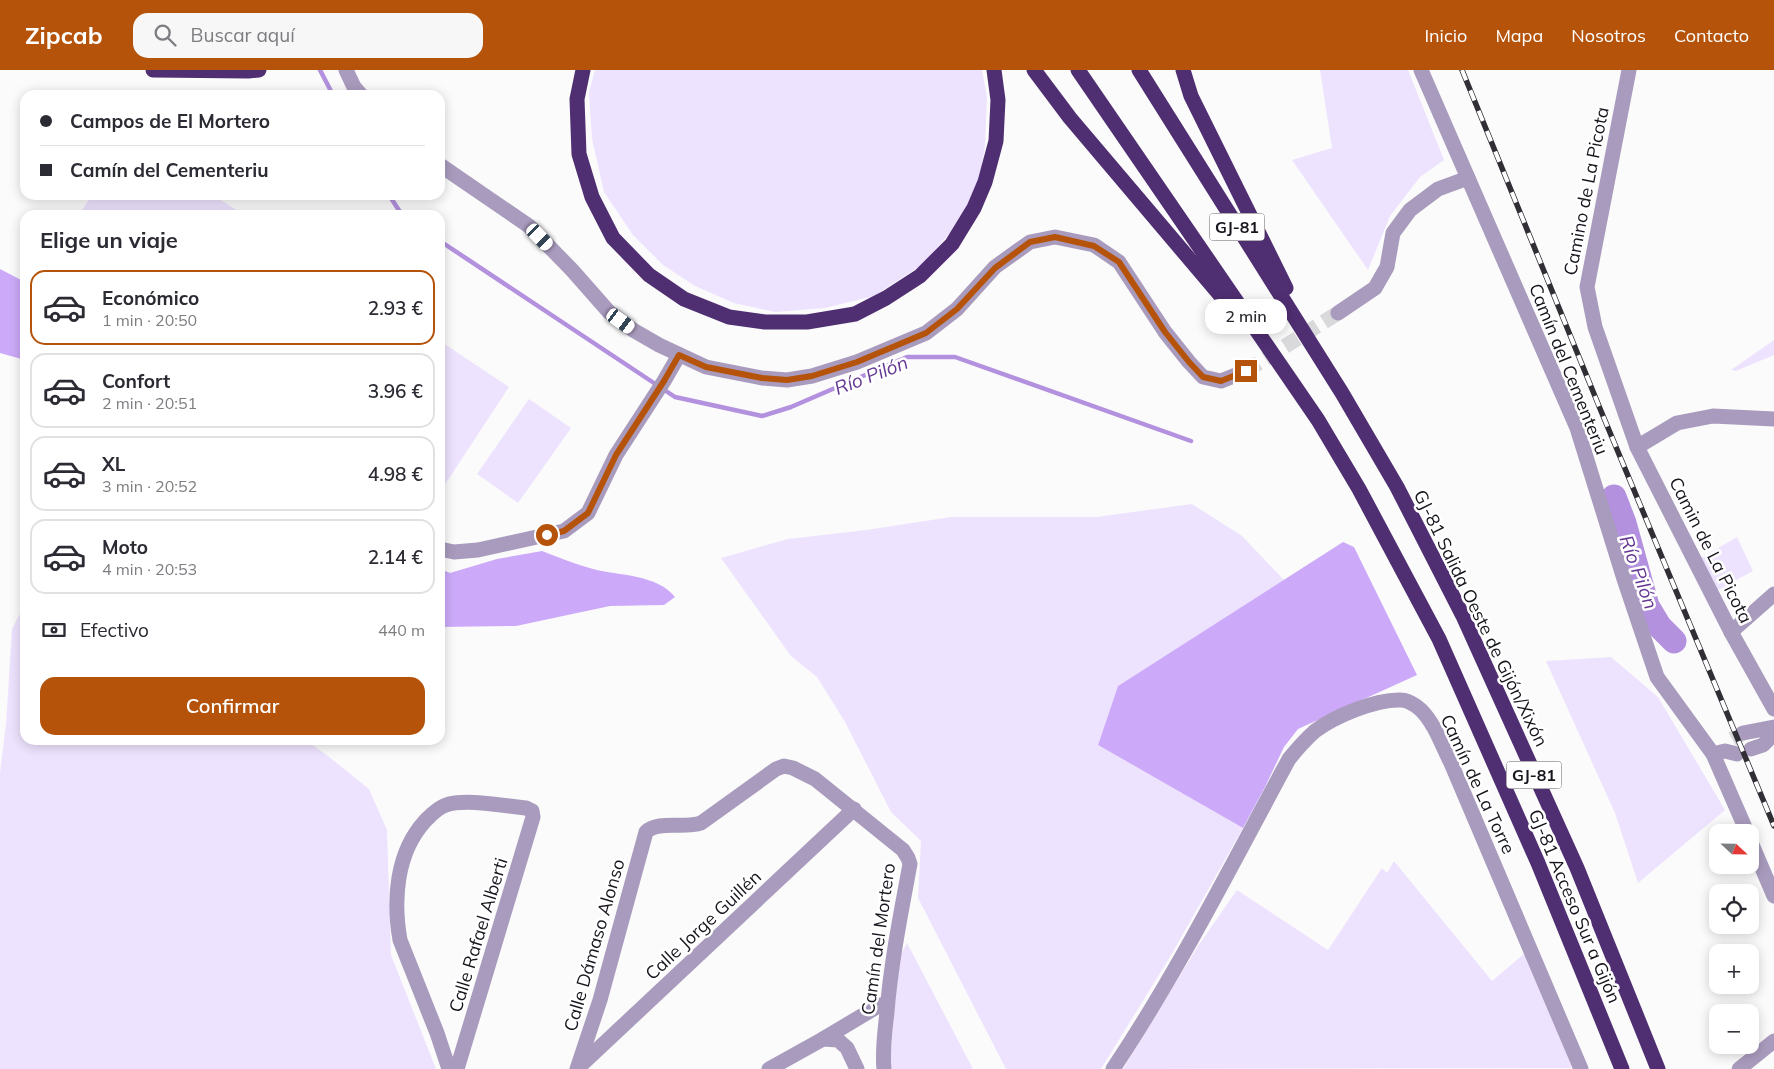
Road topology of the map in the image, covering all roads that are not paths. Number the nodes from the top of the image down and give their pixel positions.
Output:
1 (152, 70) edge
2 (346, 70) edge
3 (583, 70) edge
4 (994, 70) edge
5 (1034, 70) edge
6 (1078, 70) edge
7 (1139, 70) edge
8 (1183, 70) edge
9 (1421, 70) edge
10 (1629, 70) edge
11 (253, 71) edge
12 (357, 90) edge
13 (445, 168) edge
14 (1468, 178) junction
15 (1338, 313) tunnel mouth
16 (679, 355) junction
17 (1281, 366) junction
18 (1246, 371) tunnel mouth
19 (1335, 383) junction
20 (1622, 404) joint
21 (1774, 419) edge
22 (1637, 446) junction
23 (445, 550) edge
24 (1774, 594) edge
25 (1731, 632) junction
26 (1774, 709) edge
27 (1774, 727) edge
28 (1774, 734) edge
29 (1734, 747) junction
30 (854, 809) junction
31 (1746, 824) edge
32 (646, 832) joint
33 (1759, 861) edge
34 (1774, 896) edge
35 (880, 1005) dead end
36 (823, 1039) junction
37 (1774, 1041) edge
38 (578, 1068) edge
39 (449, 1069) edge
40 (457, 1069) edge
41 (769, 1069) edge
42 (857, 1069) edge
43 (884, 1069) edge
44 (1113, 1069) edge
45 (1581, 1069) edge
46 (1622, 1069) edge
47 (1658, 1069) edge
48 (1739, 1069) edge

1 - 11 highway
2 - 12 street
3 - 4 highway
5 - 17 highway
6 - 17 highway, GJ-81
7 - 19 highway, GJ-81
8 - 19 highway
9 - 14 street, Camín del Cementeriu
10 - 20 street, Camino de La Picota
13 - 16 street
14 - 15 street
14 - 29 street, Camín del Cementeriu
16 - 18 street
16 - 23 street
17 - 46 highway, GJ-81 Acceso Sur a Gijón / GJ-81
19 - 47 highway, GJ-81 Salida Oeste de Gijón/Xixón / GJ-81
20 - 22 street, Camin de La Picota
21 - 22 street
22 - 25 street, Camin de La Picota
24 - 25 street
25 - 26 street, Camin de La Picota
27 - 29 street
28 - 29 street
29 - 31 street, Camín del Cementeriu
30 - 32 street, Camín del Mortero
30 - 38 street, Calle Jorge Guillén
30 - 43 street, Camín del Mortero
32 - 38 street, Calle Dámaso Alonso
33 - 34 street
35 - 36 street
36 - 41 street
36 - 42 street
37 - 48 street
39 - 40 street, Calle Rafael Alberti
44 - 45 street, Camín de La Torre

